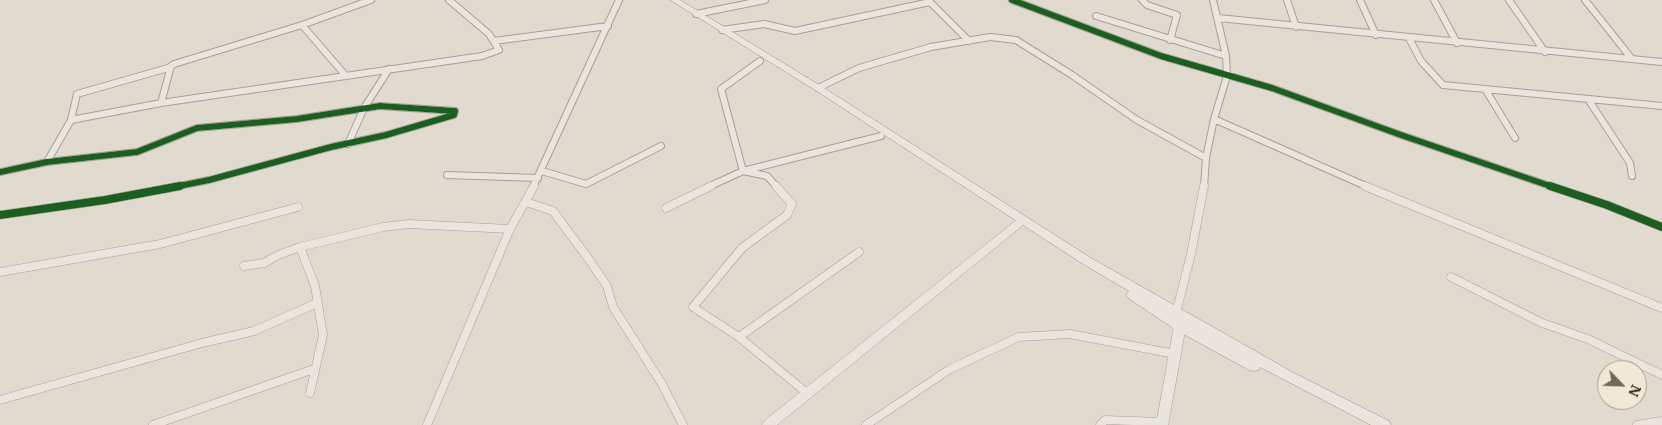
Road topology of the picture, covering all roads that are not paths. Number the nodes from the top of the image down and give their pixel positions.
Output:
1 (371, 0) edge
2 (449, 0) edge
3 (620, 0) edge
4 (663, 0) edge
5 (674, 0) edge
6 (765, 0) edge
7 (1012, 0) edge
8 (1142, 0) edge
9 (1213, 0) edge
10 (1287, 0) edge
11 (1360, 0) edge
12 (1434, 0) edge
13 (1509, 0) edge
14 (1585, 0) edge
15 (929, 1) edge
16 (696, 14) junction
17 (1096, 16) dead end
18 (1218, 18) junction
19 (302, 25) junction
20 (608, 26) junction
21 (1296, 27) junction
22 (722, 30) junction
23 (1376, 35) junction
24 (1409, 38) junction
25 (1170, 40) junction
26 (494, 41) junction
27 (969, 41) junction
28 (1457, 43) junction
29 (1545, 52) junction
30 (1226, 56) junction
31 (1632, 59) junction
32 (760, 61) junction
33 (1662, 62) edge
34 (171, 66) junction
35 (389, 69) junction
36 (346, 76) junction
37 (1226, 76) junction
38 (818, 88) junction
39 (1485, 89) junction
40 (1588, 99) junction
41 (161, 102) junction
42 (1662, 106) edge
43 (364, 108) junction
44 (1214, 119) junction
45 (71, 120) junction
46 (880, 136) junction
47 (1515, 138) dead end
48 (348, 144) junction
49 (661, 146) dead end
50 (1206, 158) junction
51 (47, 162) junction
52 (743, 171) junction
53 (0, 172) edge
54 (447, 175) dead end
55 (540, 175) junction
56 (1632, 176) dead end
57 (526, 202) junction
58 (298, 207) dead end
59 (666, 208) dead end
60 (0, 215) edge
61 (1020, 222) junction
62 (1662, 228) edge
63 (510, 229) junction
64 (300, 247) junction
65 (859, 252) dead end
66 (244, 266) dead end
67 (0, 272) edge
68 (1451, 277) dead end
69 (316, 303) junction
70 (1662, 308) edge
71 (1176, 313) junction
72 (1180, 326) junction
73 (739, 337) junction
74 (1175, 354) junction
75 (314, 369) junction
76 (1662, 374) edge
77 (310, 393) dead end
78 (807, 393) junction
79 (0, 400) edge
80 (1662, 421) edge
81 (1162, 423) edge
82 (154, 425) edge
83 (427, 425) edge
84 (683, 425) edge
85 (768, 425) edge
86 (866, 425) edge
87 (1100, 425) edge
88 (1368, 425) edge
89 (1384, 425) edge
90 (1637, 425) edge

1 - 19 street
2 - 26 street
3 - 20 street
4 - 32 main road
5 - 16 main road
6 - 16 street
7 - 37 street
8 - 25 street
9 - 18 street
10 - 21 street
11 - 23 street
12 - 28 street
13 - 29 street
14 - 31 street
15 - 22 street
15 - 27 street
16 - 22 main road
17 - 25 street
18 - 21 street
18 - 30 street
19 - 34 street
19 - 36 street
20 - 26 street
20 - 55 street
21 - 23 street
22 - 38 main road
23 - 24 street
24 - 28 street
24 - 39 street
25 - 30 street
26 - 35 street
27 - 38 street
27 - 50 street
28 - 29 street
29 - 31 street
30 - 37 street
31 - 33 street
32 - 46 main road
32 - 52 street
34 - 41 street
34 - 45 street
35 - 36 street
35 - 43 street
36 - 41 street
37 - 44 street
37 - 62 street
38 - 61 main road
39 - 40 street
39 - 47 street
40 - 42 street
40 - 56 street
41 - 45 street
43 - 48 street
43 - 48 street
43 - 51 street
44 - 50 street
44 - 70 street
45 - 51 street
46 - 52 street
46 - 61 main road
48 - 60 street
49 - 55 street
50 - 71 street
51 - 53 street
52 - 59 street
52 - 73 street
54 - 55 street
55 - 57 street
57 - 63 street
57 - 84 street
58 - 67 street
61 - 71 main road
61 - 72 main road
61 - 78 street
63 - 64 street
63 - 83 street
64 - 66 street
64 - 69 street
65 - 73 street
68 - 76 street
69 - 75 street
69 - 79 street
71 - 89 main road
72 - 74 street
72 - 88 main road
73 - 78 street
74 - 81 street
74 - 86 street
75 - 77 street
75 - 82 street
78 - 85 street
80 - 90 street
81 - 87 street

